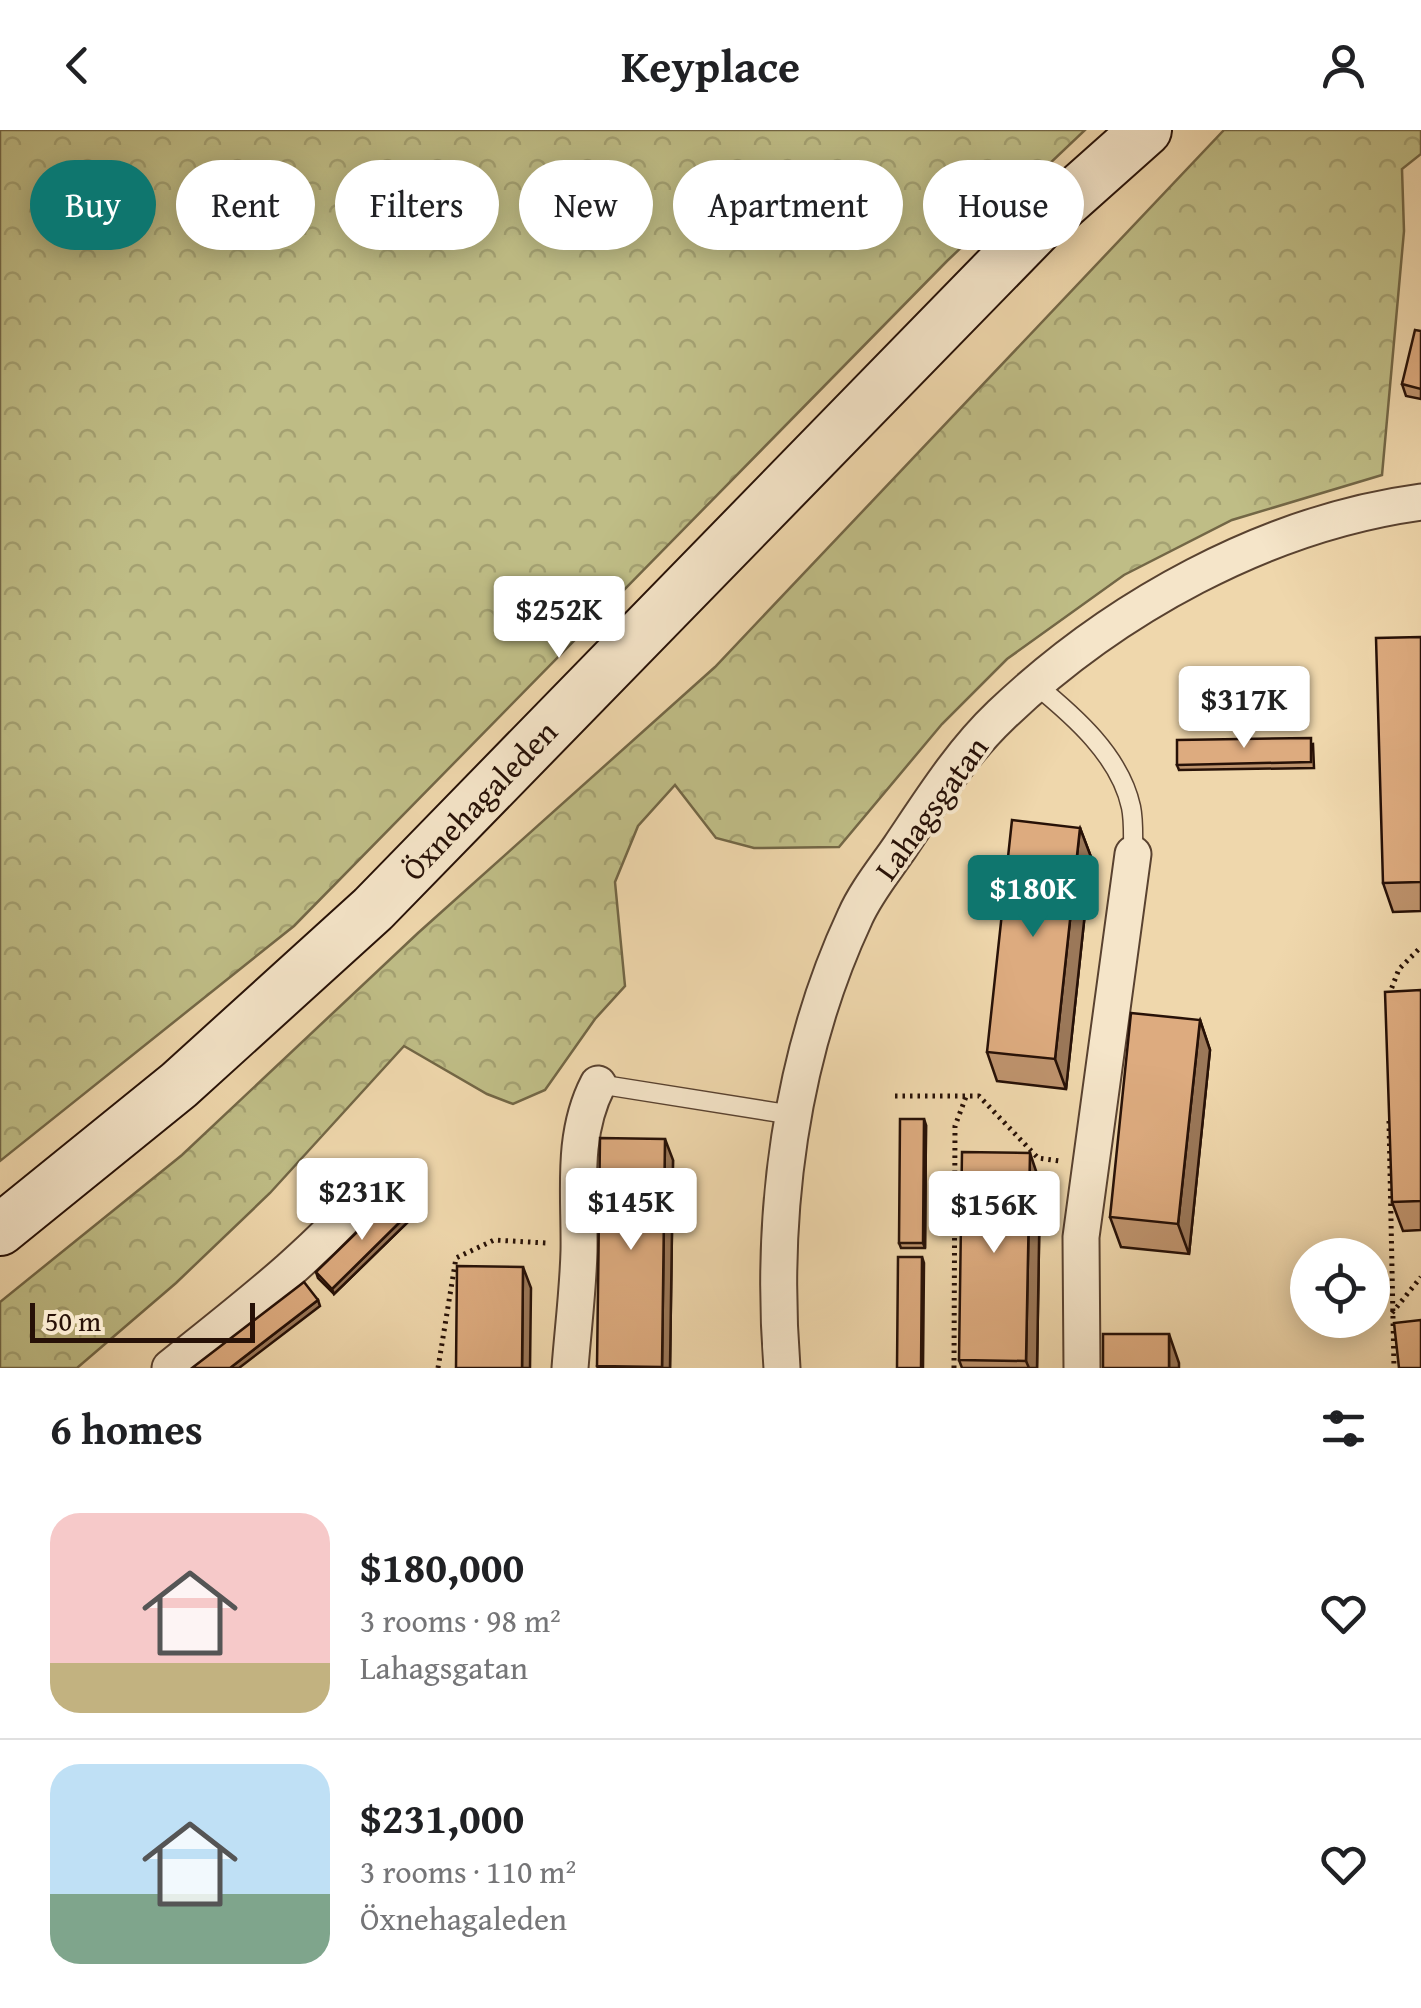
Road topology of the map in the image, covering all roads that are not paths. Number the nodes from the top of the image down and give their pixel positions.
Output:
1 (1146, 130) edge
2 (1421, 502) edge
3 (1036, 684) junction
4 (1133, 854) joint
5 (598, 1084) joint
6 (793, 1115) junction
7 (374, 1184) dead end
8 (0, 1230) edge
9 (170, 1368) edge
10 (570, 1368) edge
11 (782, 1368) edge
12 (1082, 1368) edge

1 - 8 street, Öxnehagaleden
2 - 3 street, Lahagsgatan
3 - 4 lane
3 - 6 street, Lahagsgatan
4 - 12 street
5 - 6 lane
5 - 10 street
6 - 11 street, Lahagsgatan
7 - 9 street

